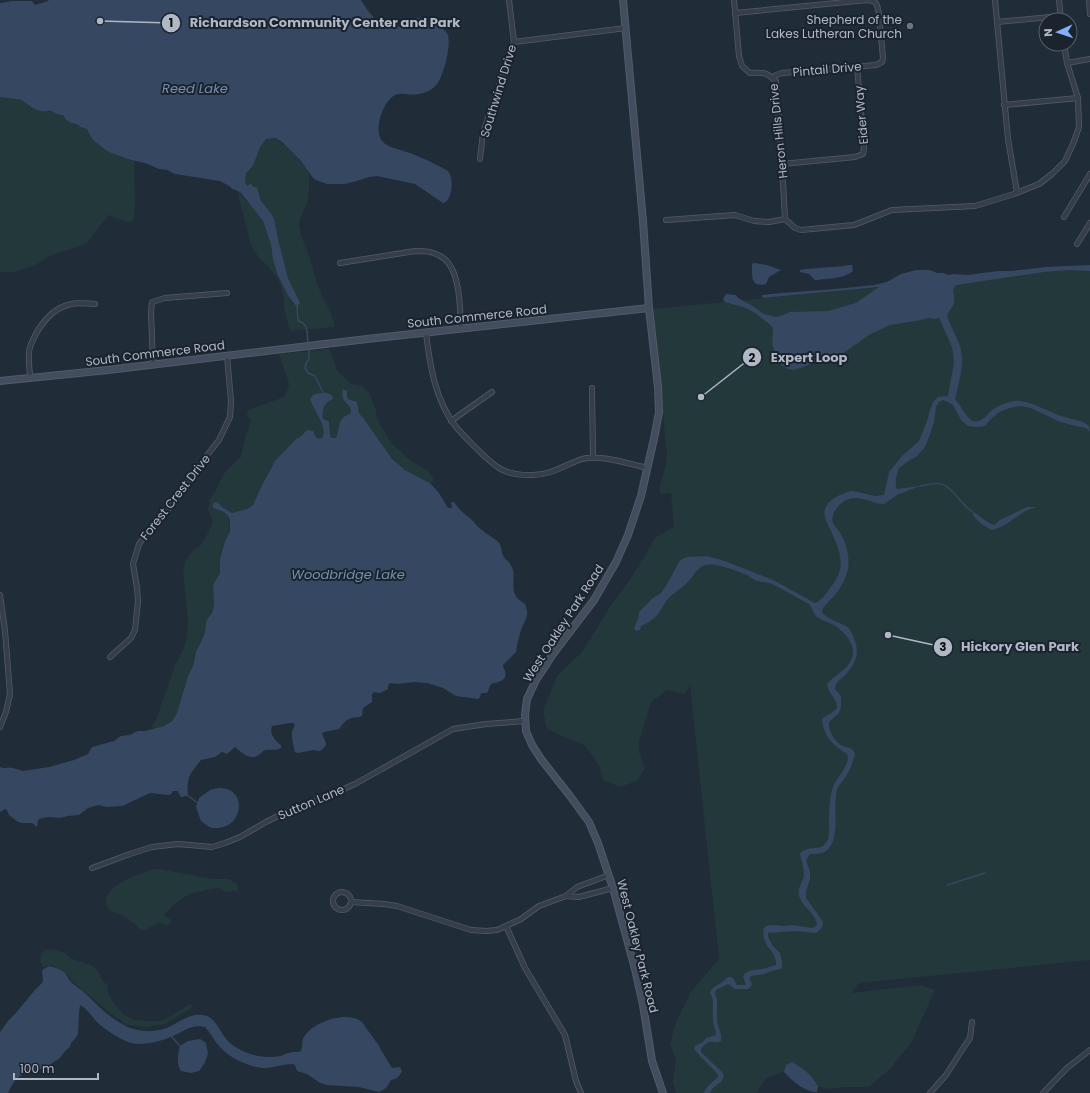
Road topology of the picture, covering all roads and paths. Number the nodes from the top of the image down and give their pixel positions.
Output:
1 (509, 0) edge
2 (623, 0) edge
3 (734, 0) edge
4 (995, 0) edge
5 (1059, 0) edge
6 (1089, 0) edge
7 (1060, 12) edge
8 (735, 13) junction
9 (1090, 14) edge
10 (1038, 19) edge
11 (997, 22) junction
12 (626, 28) junction
13 (514, 42) junction
14 (1065, 52) edge
15 (1090, 59) edge
16 (1067, 63) junction
17 (857, 66) junction
18 (772, 78) junction
19 (1078, 98) junction
20 (1004, 105) junction
21 (480, 159) dead end
22 (782, 164) junction
23 (1090, 174) edge
24 (1017, 192) junction
25 (785, 217) junction
26 (1064, 217) dead end
27 (666, 220) dead end
28 (1090, 223) edge
29 (1076, 244) dead end
30 (340, 263) dead end
31 (227, 293) dead end
32 (95, 304) dead end
33 (649, 308) junction
34 (461, 329) junction
35 (426, 333) junction
36 (227, 356) junction
37 (153, 364) junction
38 (30, 378) junction
39 (0, 381) edge
40 (592, 388) dead end
41 (492, 392) dead end
42 (452, 421) junction
43 (594, 458) junction
44 (647, 468) junction
45 (0, 595) edge
46 (110, 657) dead end
47 (525, 721) junction
48 (0, 727) edge
49 (92, 868) dead end
50 (609, 875) junction
51 (613, 888) junction
52 (566, 896) junction
53 (351, 902) junction
54 (506, 926) junction
55 (972, 1022) dead end
56 (1090, 1050) edge
57 (580, 1093) edge
58 (662, 1093) edge
59 (930, 1093) edge
60 (1043, 1093) edge

1 - 13 street, Southwind Drive
2 - 12 street
3 - 8 street, Heron Hills Drive
4 - 11 street
5 - 7 street
6 - 9 street
8 - 17 street, Pintail Drive
8 - 18 street, Heron Hills Drive
10 - 11 street
11 - 20 street
12 - 13 street
12 - 33 street
13 - 21 street, Southwind Drive
14 - 16 street
15 - 16 street
16 - 19 street
17 - 18 street, Pintail Drive
17 - 22 street, Eider Way
18 - 22 street, Heron Hills Drive
19 - 20 street
19 - 24 street
20 - 24 street
22 - 25 street, Heron Hills Drive
23 - 26 street
24 - 25 street
25 - 27 street
28 - 29 street
30 - 34 street
31 - 37 street
32 - 38 street
33 - 34 street, South Commerce Road
33 - 44 street, West Oakley Park Road
34 - 35 street, South Commerce Road
35 - 36 street, South Commerce Road
35 - 42 street
36 - 37 street, South Commerce Road
36 - 46 street, Forest Crest Drive
37 - 38 street, South Commerce Road
38 - 39 street, South Commerce Road
40 - 43 street
41 - 42 street
42 - 43 street
43 - 44 street
44 - 47 street, West Oakley Park Road
45 - 48 street
47 - 49 street, Sutton Lane
47 - 50 street, West Oakley Park Road
50 - 51 street, West Oakley Park Road
50 - 52 street
51 - 52 street
51 - 58 street, West Oakley Park Road
52 - 54 street
53 - 53 street
53 - 54 street
54 - 57 street
55 - 59 street
56 - 60 street

